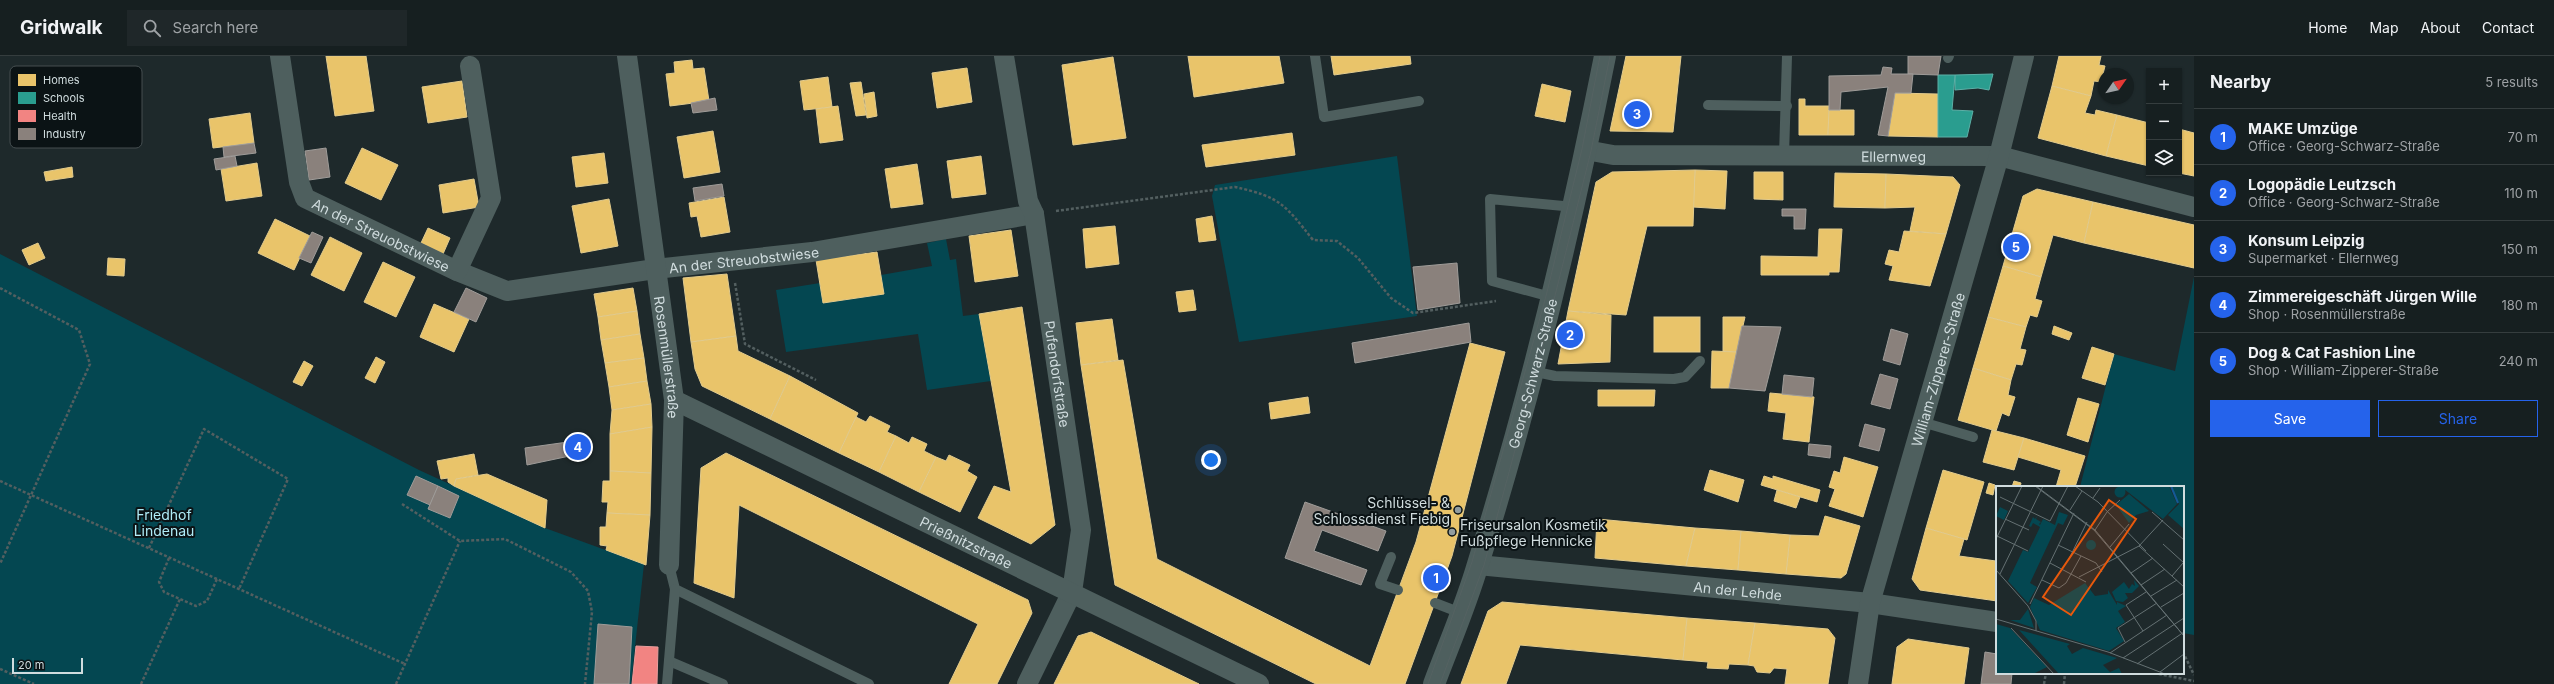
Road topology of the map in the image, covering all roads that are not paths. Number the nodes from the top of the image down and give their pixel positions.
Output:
1 (280, 56) edge
2 (627, 56) edge
3 (1004, 56) edge
4 (1315, 56) edge
5 (1605, 56) edge
6 (1787, 56) edge
7 (2024, 56) edge
8 (470, 66) dead end
9 (1419, 100) dead end
10 (1708, 105) dead end
11 (1787, 106) junction
12 (1586, 150) junction
13 (1784, 156) junction
14 (2000, 156) junction
15 (1574, 207) junction
16 (2194, 207) edge
17 (1034, 214) junction
18 (655, 269) junction
19 (457, 271) junction
20 (1551, 297) junction
21 (1700, 361) dead end
22 (1532, 371) junction
23 (674, 400) junction
24 (1922, 422) junction
25 (1973, 437) dead end
26 (1391, 557) dead end
27 (669, 565) joint
28 (1478, 565) junction
29 (675, 589) junction
30 (1398, 590) dead end
31 (1072, 592) junction
32 (1435, 603) dead end
33 (1870, 603) junction
34 (1461, 613) junction
35 (1996, 622) edge
36 (669, 661) junction
37 (667, 684) edge
38 (723, 684) edge
39 (870, 684) edge
40 (1027, 684) edge
41 (1259, 684) edge
42 (1434, 684) edge
43 (1858, 684) edge

1 - 19 street, An der Streuobstwiese
2 - 18 street, Rosenmüllerstraße
3 - 17 street, Pufendorfstraße
4 - 9 lane
5 - 12 street, Georg-Schwarz-Straße
6 - 11 lane
7 - 14 street, William-Zipperer-Straße
8 - 19 street, An der Streuobstwiese
10 - 11 lane
11 - 13 lane
12 - 13 street, Ellernweg
12 - 15 street, Georg-Schwarz-Straße
13 - 14 street, Ellernweg
14 - 16 street, Ellernweg
14 - 24 street, William-Zipperer-Straße
15 - 20 street, Georg-Schwarz-Straße
15 - 20 lane
17 - 18 street, An der Streuobstwiese
17 - 31 street, Pufendorfstraße
18 - 19 street, An der Streuobstwiese
18 - 23 street, Rosenmüllerstraße
20 - 22 street, Georg-Schwarz-Straße
21 - 22 lane
22 - 28 street, Georg-Schwarz-Straße
23 - 27 street, Rosenmüllerstraße
23 - 31 street, Prießnitzstraße
24 - 25 lane
24 - 33 street, William-Zipperer-Straße
26 - 30 lane
27 - 29 lane
28 - 33 street, An der Lehde
28 - 34 street, Georg-Schwarz-Straße
29 - 36 lane
29 - 39 lane
31 - 40 street, Pufendorfstraße
31 - 41 street, Prießnitzstraße
32 - 34 lane
33 - 35 street, An der Lehde
33 - 43 street, William-Zipperer-Straße
34 - 42 street, Georg-Schwarz-Straße
36 - 37 lane
36 - 38 lane

